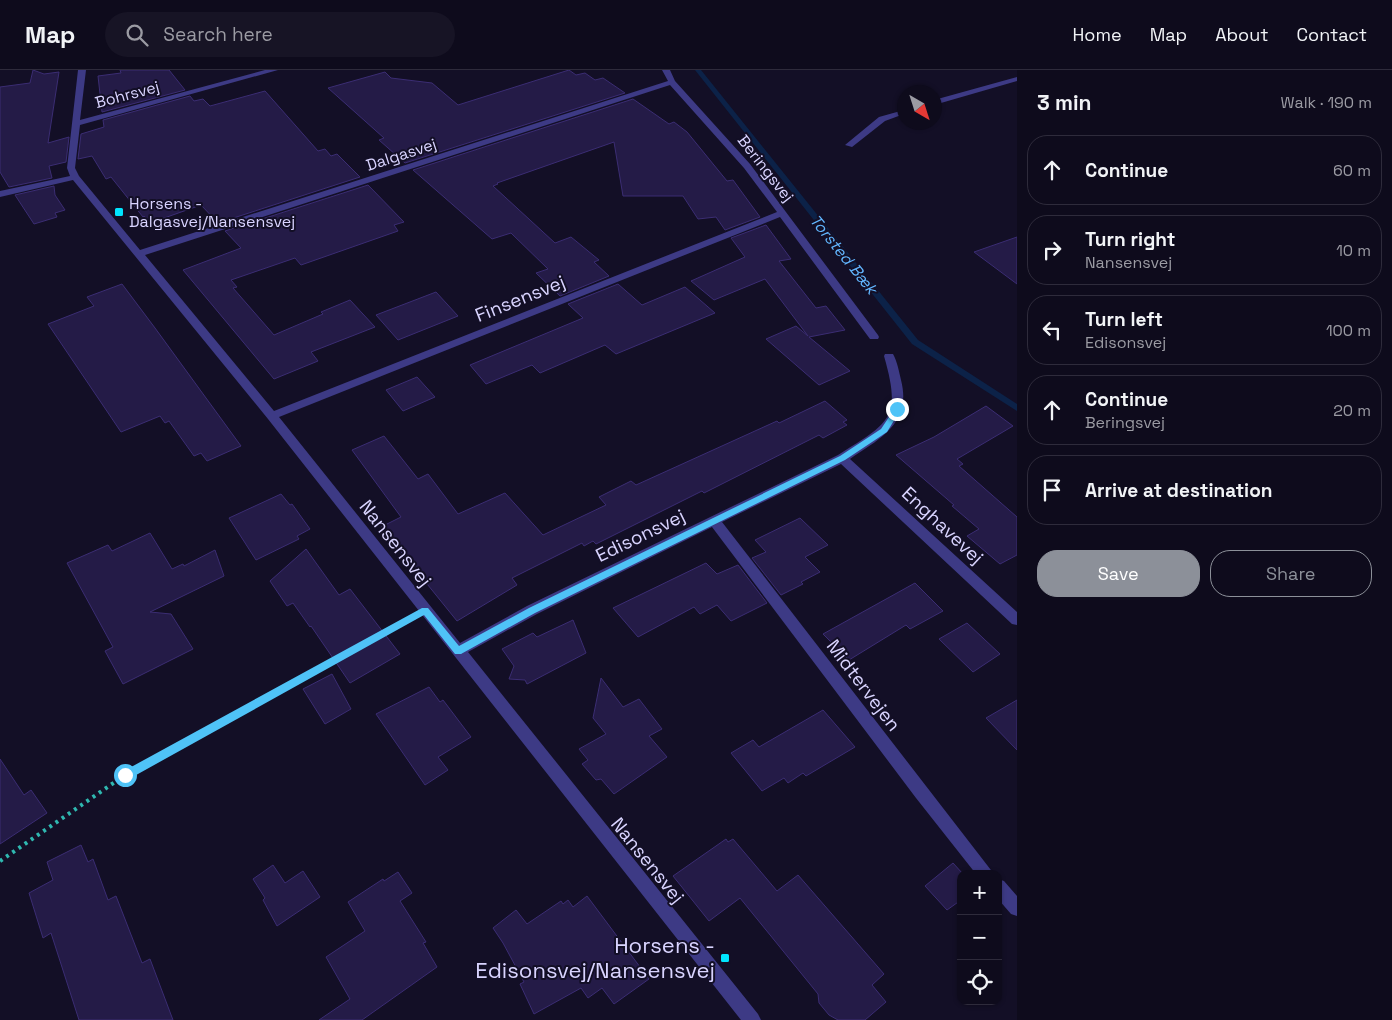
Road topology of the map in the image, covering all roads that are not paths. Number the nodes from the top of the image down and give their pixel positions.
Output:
1 (82, 70) edge
2 (274, 70) edge
3 (666, 70) edge
4 (1017, 79) edge
5 (672, 82) junction
6 (942, 101) edge
7 (897, 114) edge
8 (76, 124) junction
9 (849, 145) dead end
10 (74, 177) junction
11 (0, 194) edge
12 (781, 214) junction
13 (138, 254) junction
14 (874, 337) dead end
15 (889, 356) dead end
16 (272, 416) junction
17 (842, 458) junction
18 (713, 520) junction
19 (1017, 620) edge
20 (458, 652) junction
21 (983, 870) edge
22 (1002, 892) edge
23 (1017, 908) edge
24 (752, 1020) edge

1 - 8 street
2 - 8 street, Bohrsvej
3 - 5 street, Beringsvej
4 - 6 street
5 - 12 street, Beringsvej
5 - 13 street, Dalgasvej
7 - 9 street
8 - 10 street
10 - 11 street
10 - 13 street, Nansensvej
12 - 14 street, Beringsvej
12 - 16 street, Finsensvej
13 - 16 street, Nansensvej
15 - 17 street
16 - 20 street, Nansensvej
17 - 18 street, Edisonsvej
17 - 19 street, Enghavevej
18 - 20 street, Edisonsvej
18 - 21 street, Midtervejen
20 - 24 street, Nansensvej
22 - 23 street

